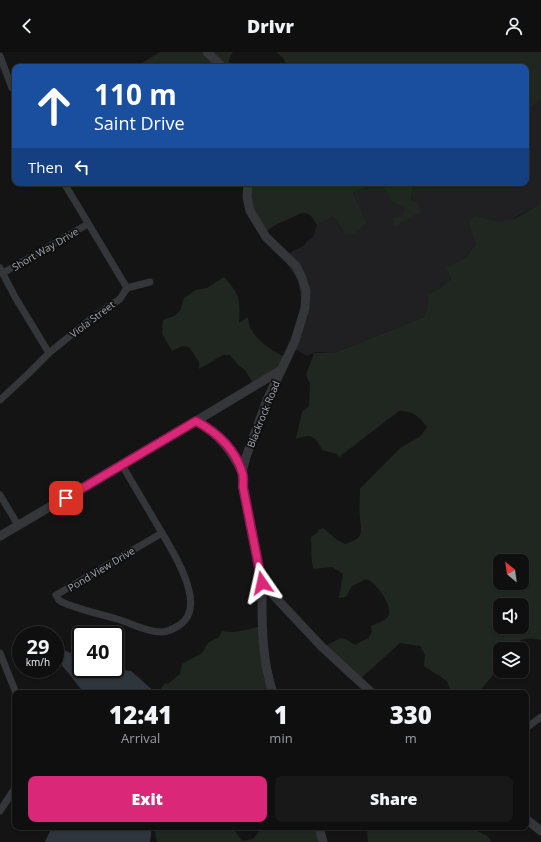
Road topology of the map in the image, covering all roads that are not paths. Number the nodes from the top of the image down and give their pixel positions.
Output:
1 (207, 52) edge
2 (0, 56) edge
3 (219, 64) edge
4 (12, 88) dead end
5 (66, 186) edge
6 (248, 186) edge
7 (88, 224) junction
8 (2, 271) edge
9 (150, 282) dead end
10 (127, 288) junction
11 (49, 353) junction
12 (282, 369) junction
13 (0, 400) edge
14 (196, 421) junction
15 (122, 465) junction
16 (242, 472) junction
17 (0, 495) edge
18 (18, 525) junction
19 (162, 533) junction
20 (0, 536) edge
21 (262, 583) junction
22 (0, 653) edge
23 (15, 690) edge
24 (272, 690) edge
25 (369, 690) edge
26 (541, 717) edge
27 (529, 726) edge
28 (12, 793) edge
29 (0, 811) edge
30 (529, 822) edge
31 (319, 830) edge
32 (541, 831) edge
33 (323, 842) edge

1 - 3 street
2 - 4 street
5 - 7 street
6 - 12 street, Blackrock Road
7 - 8 street, Short Way Drive
7 - 10 street
8 - 11 street
9 - 10 street
10 - 11 street, Viola Street
11 - 13 street, Viola Street
12 - 14 street
12 - 16 street, Blackrock Road
14 - 15 street
14 - 16 street
15 - 18 street
15 - 19 street, Pond View Drive
16 - 21 street, Blackrock Road
17 - 18 street
18 - 20 street
19 - 19 street, Pond View Drive
21 - 24 street, Blackrock Road
21 - 25 street
22 - 23 street
26 - 27 street
28 - 29 street
30 - 32 street
31 - 33 street

